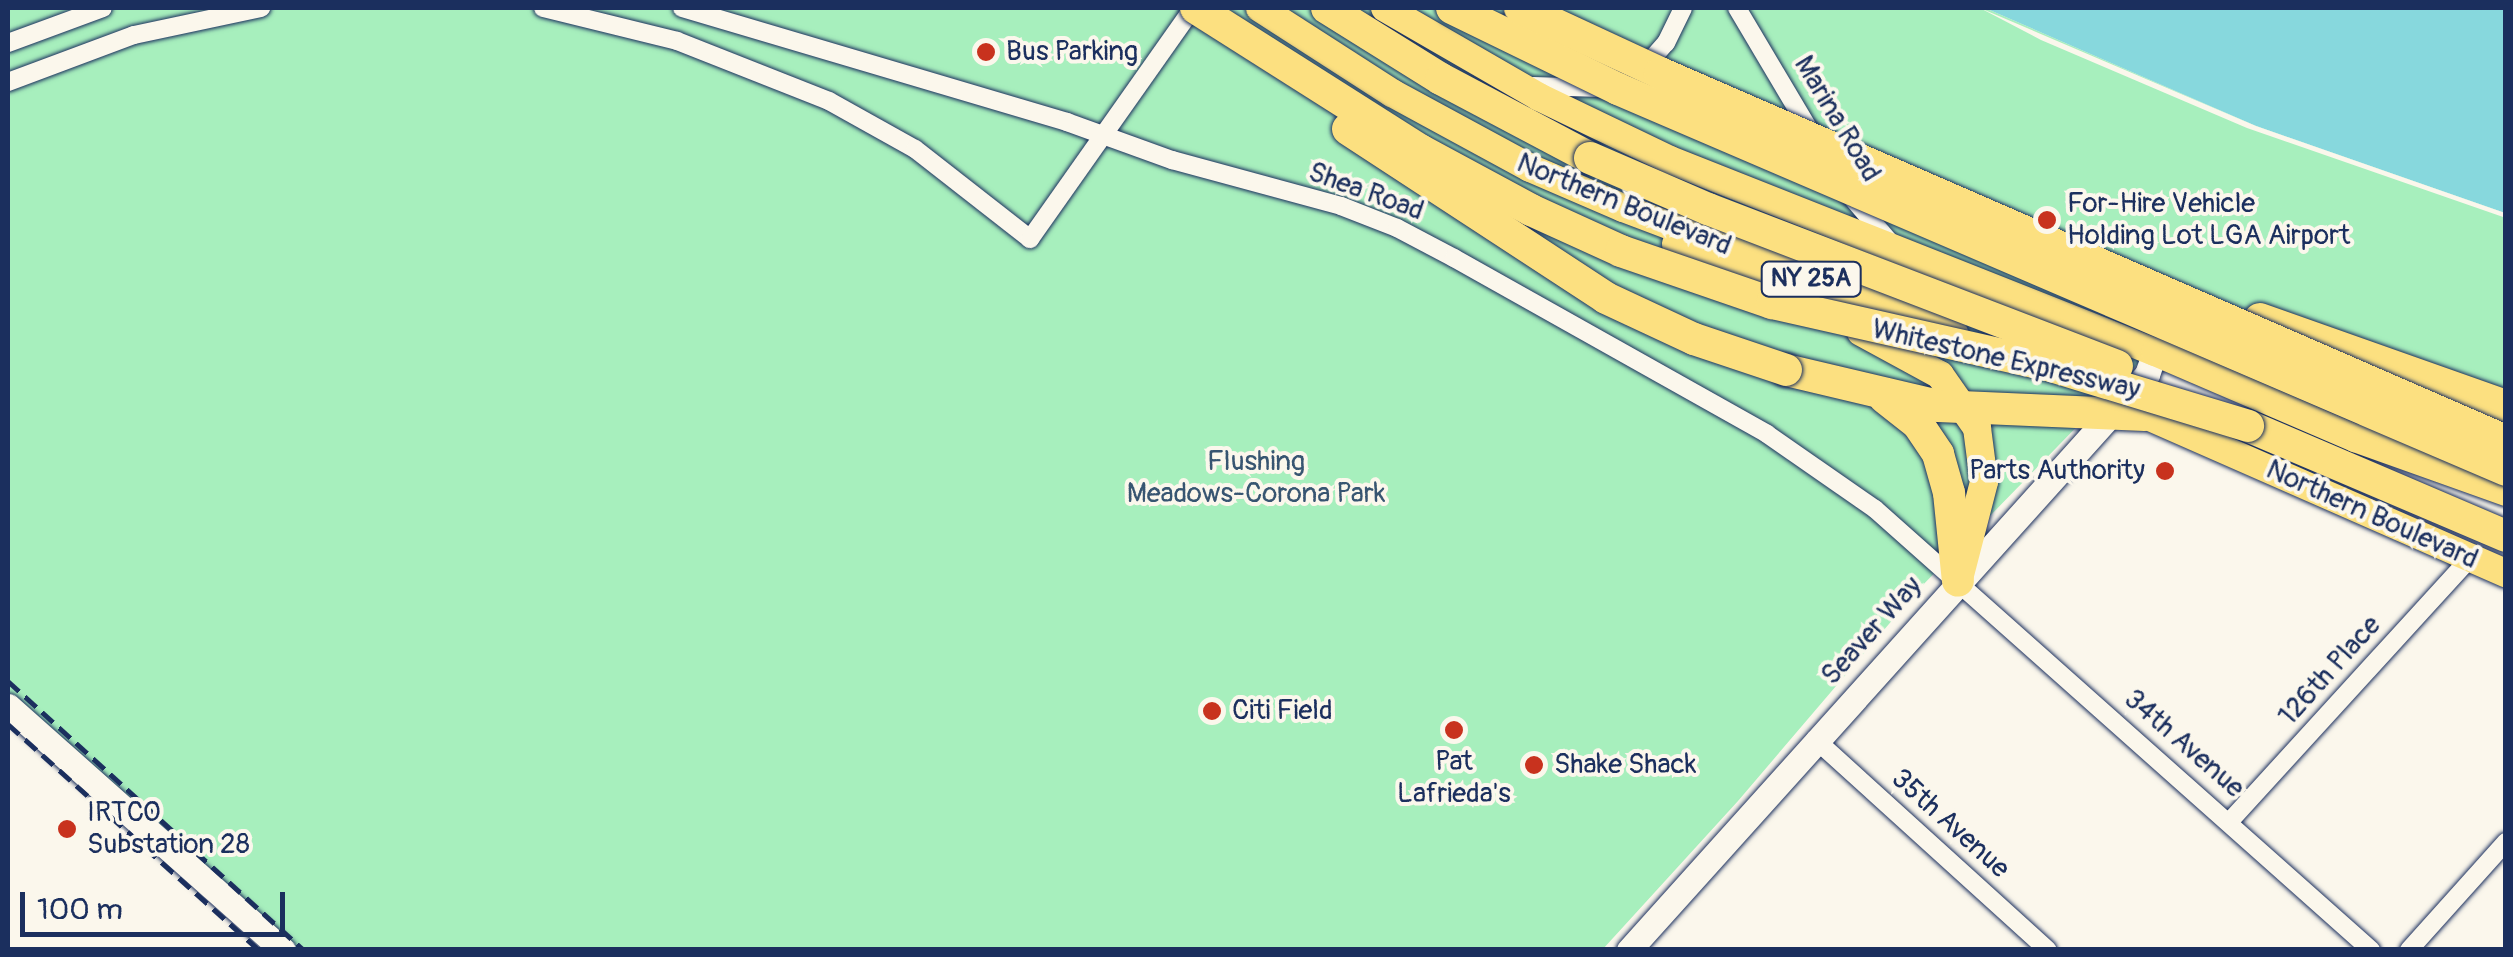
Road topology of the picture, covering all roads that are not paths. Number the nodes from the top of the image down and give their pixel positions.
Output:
1 (103, 8) edge
2 (261, 8) edge
3 (544, 8) edge
4 (682, 8) edge
5 (1193, 8) edge
6 (1260, 8) edge
7 (1324, 8) edge
8 (1452, 8) edge
9 (1520, 8) edge
10 (1683, 8) edge
11 (1738, 8) edge
12 (1396, 15) edge
13 (8, 43) edge
14 (1508, 80) junction
15 (8, 82) edge
16 (1105, 135) junction
17 (1501, 154) junction
18 (2057, 243) junction
19 (1902, 249) junction
20 (2154, 352) junction
21 (2244, 390) junction
22 (1876, 393) junction
23 (2506, 406) edge
24 (1968, 409) junction
25 (2126, 411) junction
26 (2248, 426) junction
27 (2506, 433) edge
28 (2506, 441) edge
29 (2506, 470) edge
30 (2506, 492) edge
31 (2506, 536) edge
32 (2470, 558) junction
33 (2506, 573) edge
34 (1958, 581) junction
35 (8, 706) edge
36 (1815, 739) junction
37 (2230, 822) junction
38 (2506, 842) edge
39 (283, 950) edge
40 (1630, 950) edge
41 (2048, 950) edge
42 (2371, 950) edge
43 (2409, 950) edge

1 - 13 street
2 - 15 street
3 - 16 street
4 - 16 street, Shea Road
5 - 16 street
5 - 22 highway, bridge
5 - 26 highway, Whitestone Expressway, bridge
6 - 17 main road, Northern Boulevard / NY 25A
7 - 26 highway, bridge
8 - 29 highway, bridge
9 - 18 highway, bridge
10 - 14 street
11 - 19 street, Marina Road
12 - 14 main road, NY 25A
14 - 19 main road, NY 25A
16 - 34 street, Shea Road
17 - 24 main road
17 - 25 main road, Northern Boulevard / NY 25A
18 - 23 highway, bridge
18 - 28 highway, bridge
19 - 20 main road, NY 25A
20 - 21 main road, NY 25A
20 - 25 main road, Seaver Way
21 - 27 street
21 - 30 main road, NY 25A
22 - 24 highway
22 - 34 highway
24 - 25 highway
24 - 34 main road
25 - 32 main road, Northern Boulevard / NY 25A
25 - 34 main road, Seaver Way
26 - 31 highway, Whitestone Expressway
32 - 33 main road, Northern Boulevard / NY 25A
32 - 37 street, 126th Place
34 - 36 main road, Seaver Way
34 - 37 street, 34th Avenue
35 - 39 main road
36 - 40 main road, Seaver Way
36 - 41 street, 35th Avenue
37 - 42 street, 34th Avenue
38 - 43 street

